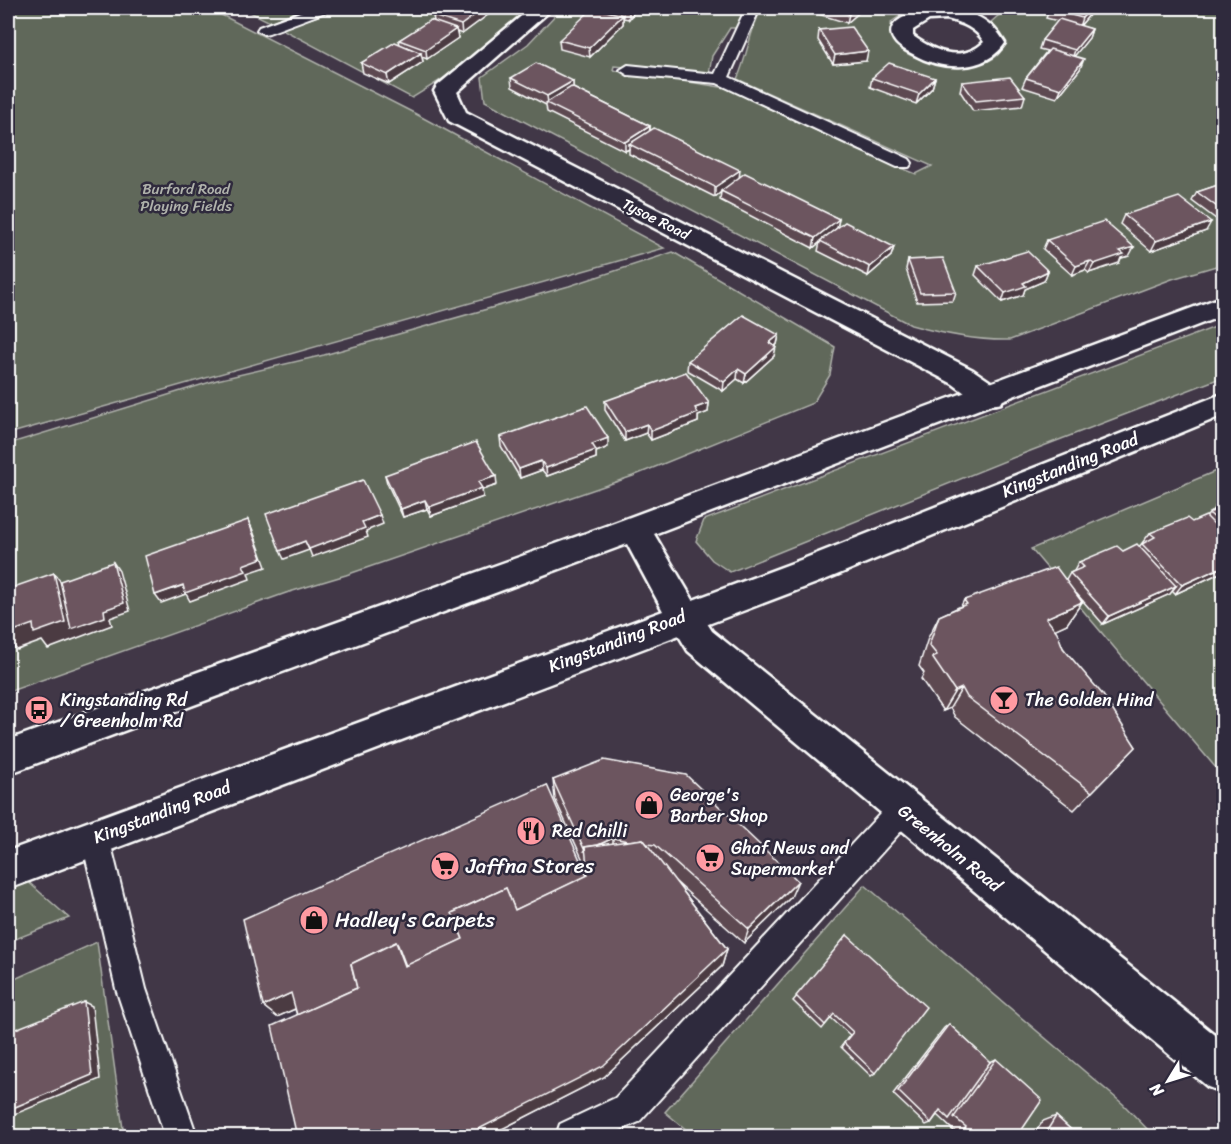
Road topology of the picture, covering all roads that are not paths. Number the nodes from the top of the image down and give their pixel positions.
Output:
1 (323, 8) edge
2 (543, 8) edge
3 (753, 8) edge
4 (264, 30) dead end
5 (628, 70) dead end
6 (720, 79) junction
7 (903, 163) dead end
8 (1224, 305) edge
9 (991, 396) junction
10 (1224, 403) edge
11 (635, 530) junction
12 (684, 616) junction
13 (8, 757) edge
14 (903, 809) junction
15 (95, 837) junction
16 (8, 870) edge
17 (1224, 1071) edge
18 (181, 1137) edge
19 (572, 1137) edge

1 - 4 lane
2 - 9 main road, Tysoe Road
3 - 6 lane
5 - 6 lane
6 - 7 lane
8 - 9 main road
9 - 11 main road
10 - 12 main road, Kingstanding Road
11 - 12 main road, Greenholm Road
11 - 13 main road
12 - 14 main road, Greenholm Road
12 - 15 main road, Kingstanding Road
14 - 17 main road, Greenholm Road
14 - 19 lane
15 - 16 main road, Kingstanding Road
15 - 18 lane

